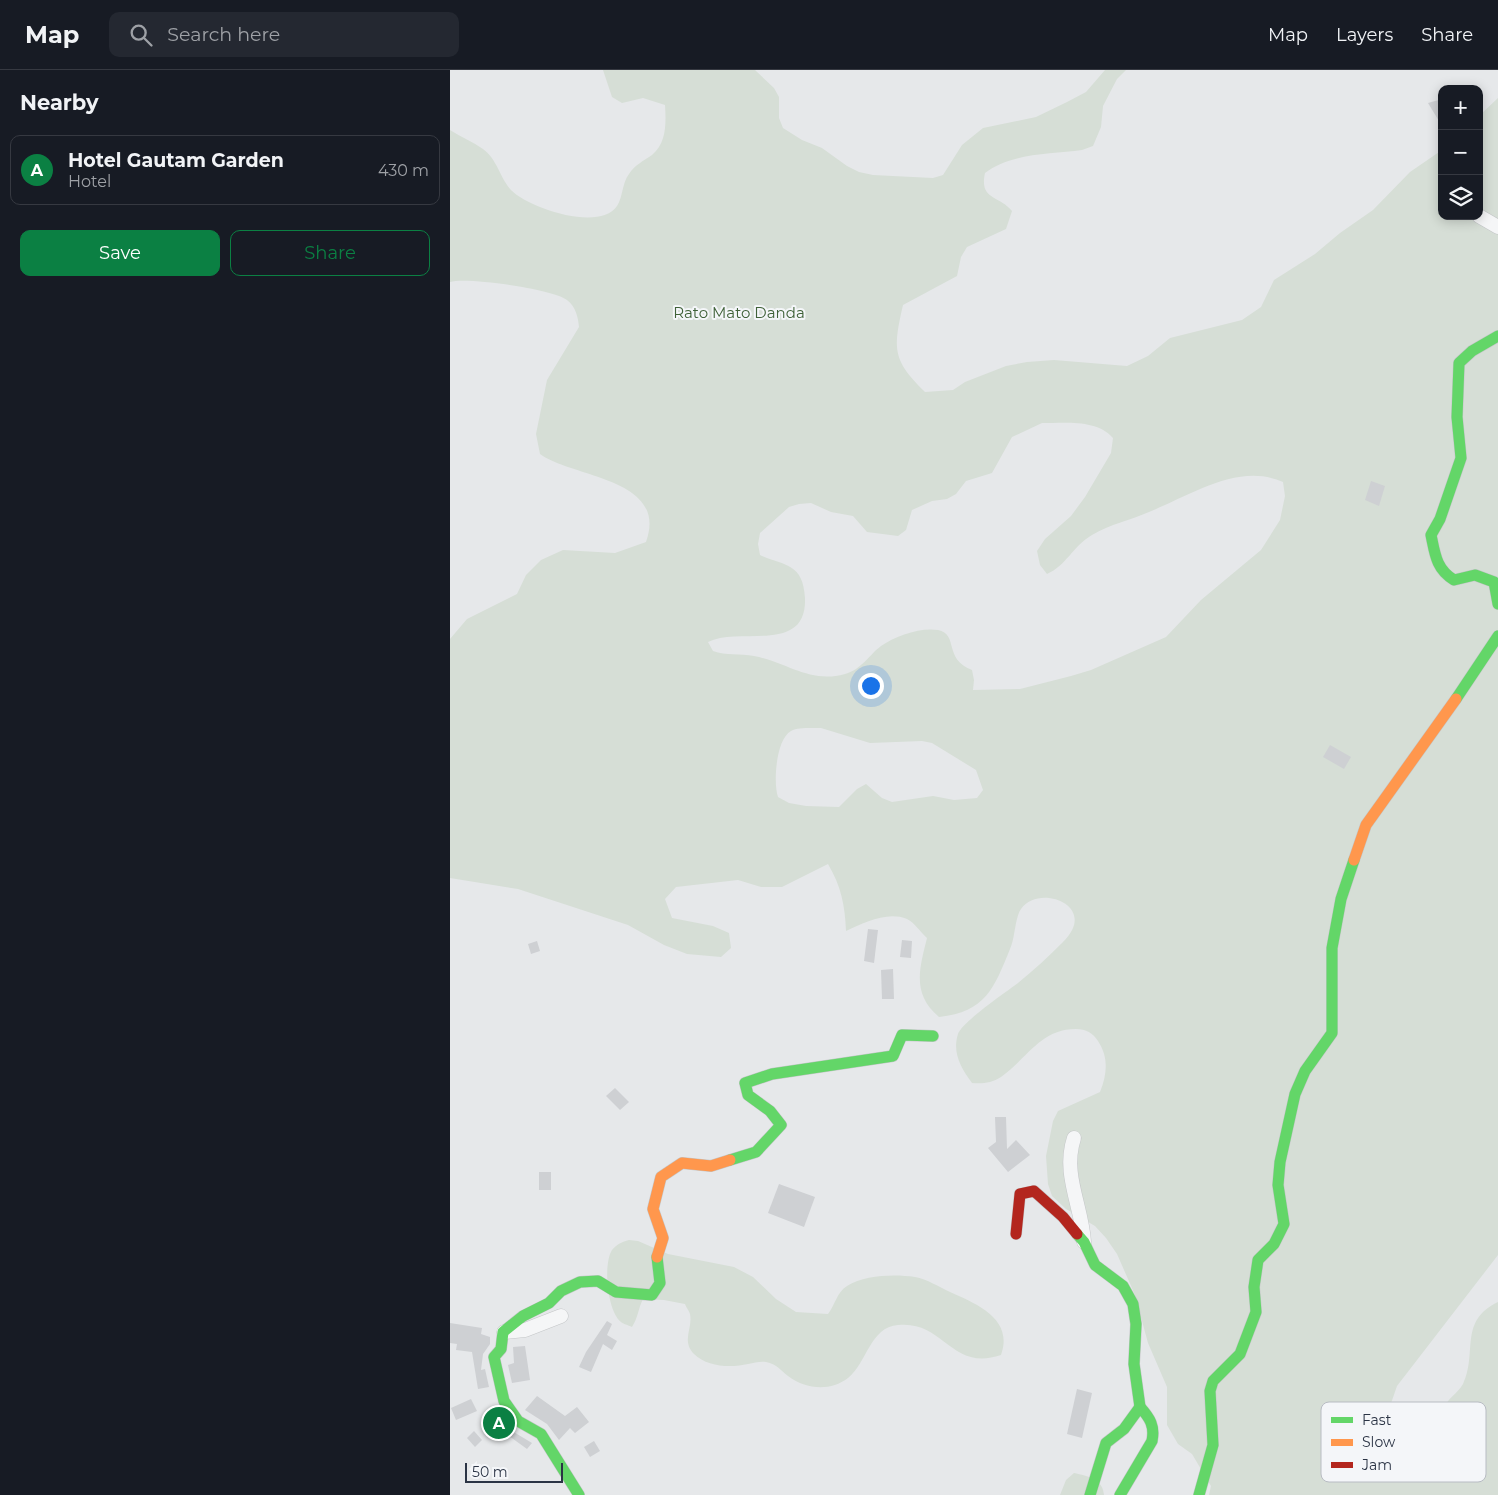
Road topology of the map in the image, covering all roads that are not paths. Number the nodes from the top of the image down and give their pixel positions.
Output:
1 (1483, 218) edge
2 (1498, 227) edge
3 (1498, 336) edge
4 (1498, 604) edge
5 (1498, 636) edge
6 (932, 1036) dead end
7 (1074, 1138) dead end
8 (1016, 1234) dead end
9 (1084, 1242) junction
10 (561, 1316) dead end
11 (503, 1332) junction
12 (1140, 1407) junction
13 (579, 1495) edge
14 (1090, 1495) edge
15 (1120, 1495) edge
16 (1199, 1495) edge

1 - 2 street
3 - 4 street
5 - 16 street
6 - 11 street
7 - 9 street
8 - 9 street
9 - 12 street
10 - 11 street
11 - 13 street
12 - 14 street
12 - 15 street

